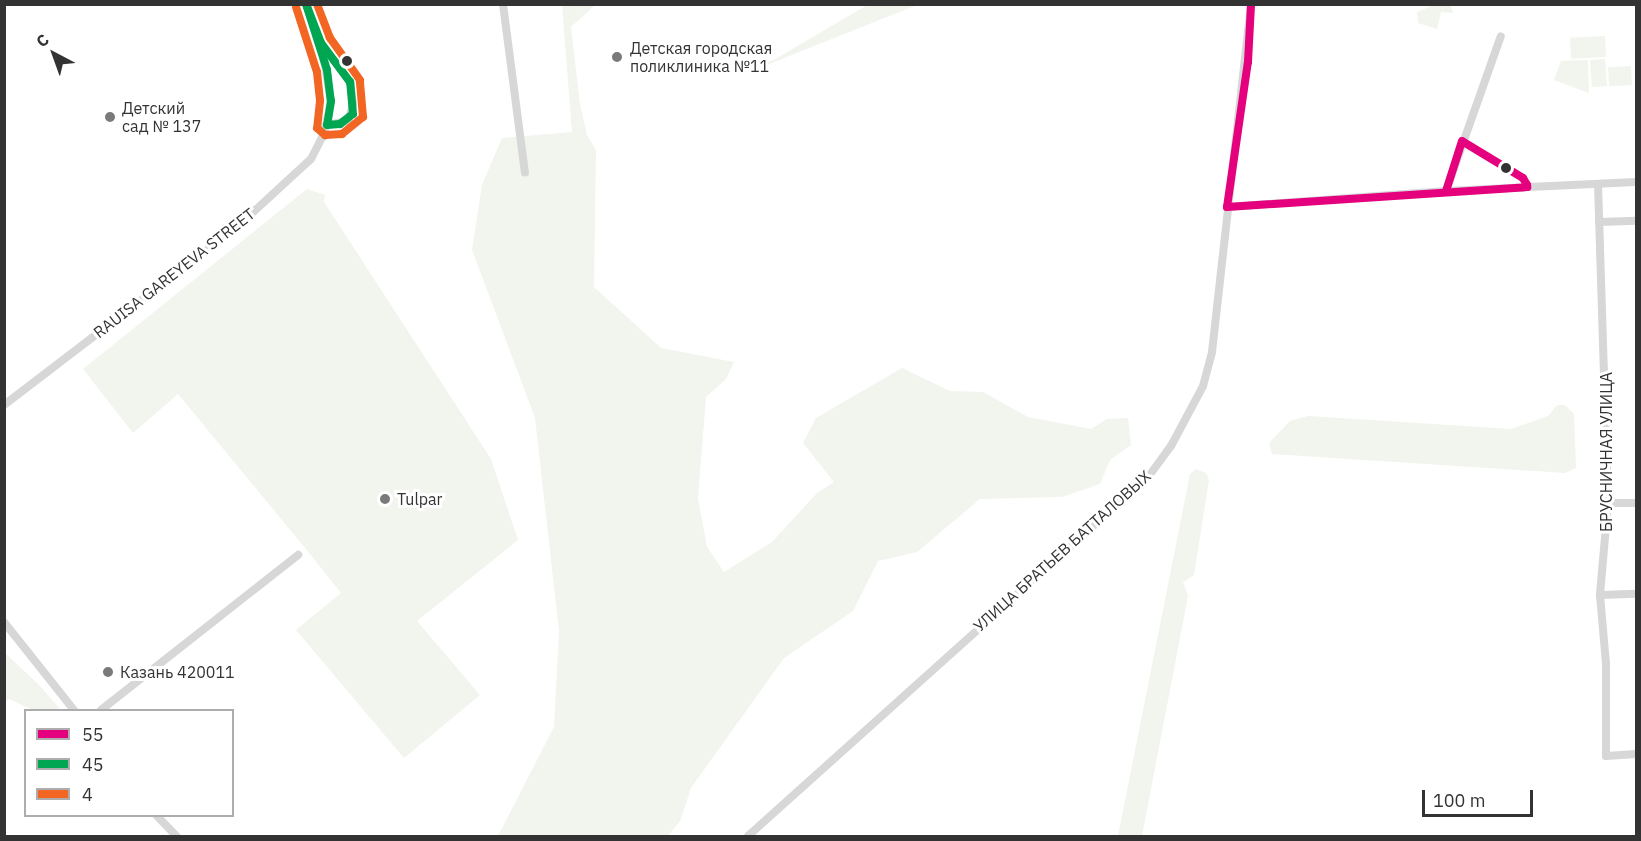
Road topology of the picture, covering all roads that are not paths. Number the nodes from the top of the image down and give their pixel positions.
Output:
1 (306, 4) edge
2 (502, 4) edge
3 (1251, 4) edge
4 (1501, 36) dead end
5 (321, 43) junction
6 (327, 125) junction
7 (525, 173) dead end
8 (1636, 183) edge
9 (1598, 184) junction
10 (1446, 191) junction
11 (1227, 207) junction
12 (1636, 221) edge
13 (1599, 222) junction
14 (4, 405) edge
15 (1608, 503) junction
16 (1636, 503) edge
17 (298, 555) dead end
18 (1636, 594) edge
19 (1600, 595) junction
20 (4, 622) edge
21 (72, 709) edge
22 (104, 709) edge
23 (1636, 754) edge
24 (158, 817) edge
25 (176, 837) edge
26 (748, 837) edge

1 - 5 street
2 - 7 street
3 - 11 street, УЛИЦА БРАТЬЕВ БАТТАЛОВЫХ
4 - 10 street
5 - 6 street, RAUISA GAREYEVA STREET
5 - 6 street
6 - 14 street, RAUISA GAREYEVA STREET
8 - 9 street
9 - 10 street
9 - 13 street, БРУСНИЧНАЯ УЛИЦА
10 - 11 street
11 - 26 street, УЛИЦА БРАТЬЕВ БАТТАЛОВЫХ
12 - 13 street
13 - 15 street, БРУСНИЧНАЯ УЛИЦА
15 - 16 street
15 - 19 street, БРУСНИЧНАЯ УЛИЦА
17 - 22 street
18 - 19 street
19 - 23 street, БРУСНИЧНАЯ УЛИЦА
20 - 21 street
24 - 25 street

